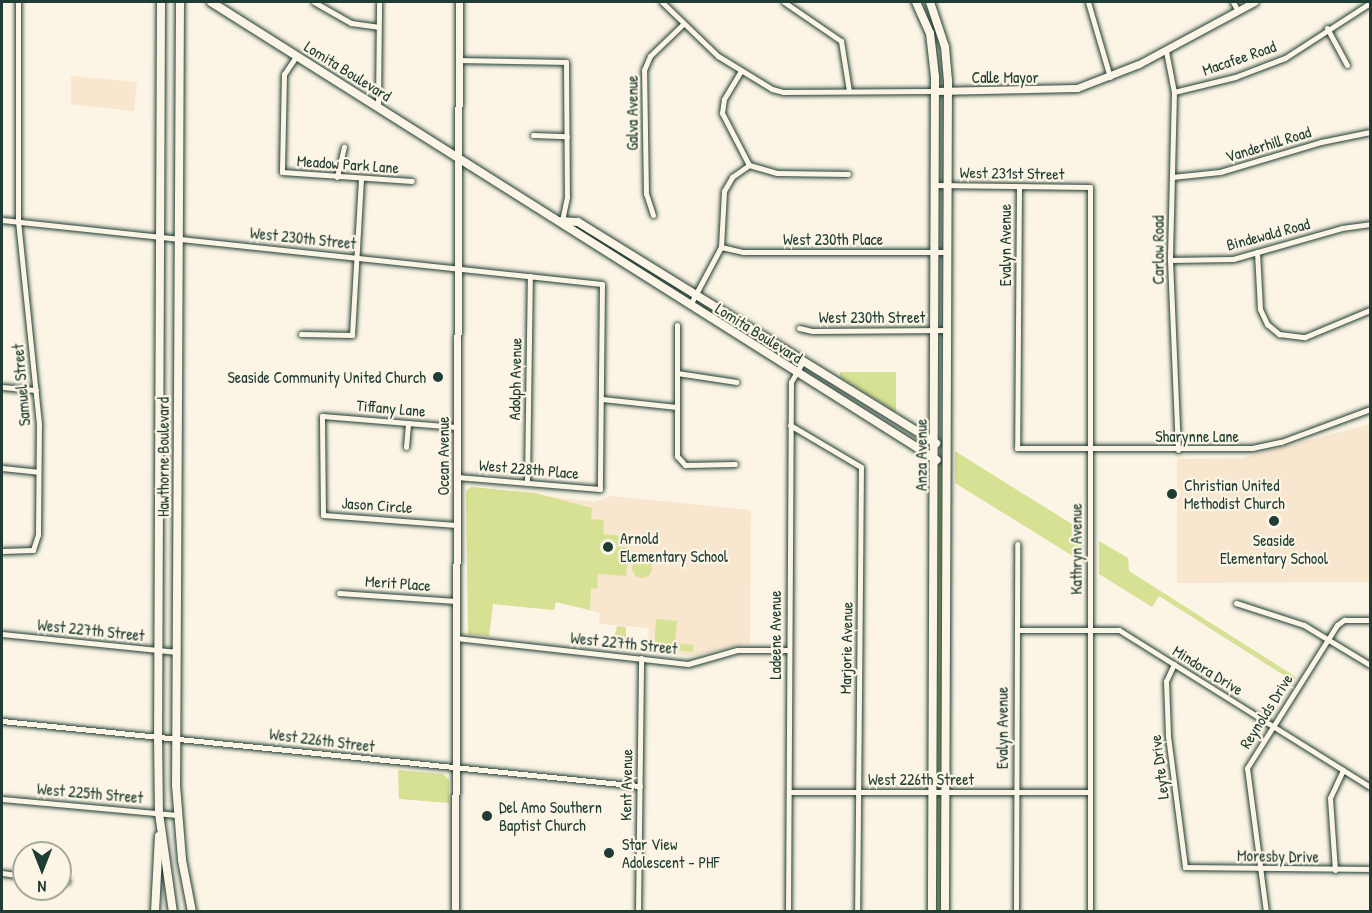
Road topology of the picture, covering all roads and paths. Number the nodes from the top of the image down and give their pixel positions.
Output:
1 (18, 2) edge
2 (162, 2) edge
3 (180, 2) edge
4 (211, 2) edge
5 (314, 2) edge
6 (379, 2) edge
7 (459, 2) edge
8 (662, 2) edge
9 (784, 2) edge
10 (916, 2) edge
11 (930, 2) edge
12 (1088, 2) edge
13 (1233, 2) edge
14 (1254, 2) edge
15 (1371, 3) edge
16 (1238, 10) junction
17 (682, 25) junction
18 (378, 27) junction
19 (1327, 28) junction
20 (1166, 51) junction
21 (297, 55) junction
22 (459, 60) junction
23 (1347, 65) dead end
24 (741, 71) junction
25 (1111, 78) junction
26 (948, 90) junction
27 (849, 91) junction
28 (934, 91) junction
29 (1174, 92) junction
30 (378, 106) junction
31 (1371, 132) edge
32 (533, 135) dead end
33 (567, 136) junction
34 (344, 147) dead end
35 (459, 156) junction
36 (749, 165) junction
37 (848, 174) dead end
38 (338, 177) junction
39 (1172, 177) junction
40 (361, 179) junction
41 (412, 181) dead end
42 (934, 186) junction
43 (945, 186) junction
44 (1019, 187) junction
45 (1090, 187) joint
46 (653, 215) dead end
47 (2, 220) edge
48 (562, 221) junction
49 (18, 222) junction
50 (1371, 224) edge
51 (159, 237) junction
52 (178, 239) junction
53 (721, 247) junction
54 (933, 252) junction
55 (945, 252) junction
56 (1257, 252) junction
57 (356, 257) junction
58 (1170, 260) junction
59 (457, 268) junction
60 (530, 276) junction
61 (696, 294) junction
62 (690, 305) junction
63 (1371, 310) edge
64 (676, 325) dead end
65 (799, 328) dead end
66 (934, 330) junction
67 (945, 330) junction
68 (300, 334) dead end
69 (803, 361) junction
70 (796, 372) junction
71 (677, 373) junction
72 (736, 382) dead end
73 (2, 387) edge
74 (36, 390) junction
75 (602, 399) junction
76 (677, 407) junction
77 (1371, 409) edge
78 (322, 416) joint
79 (408, 423) junction
80 (790, 425) junction
81 (457, 427) junction
82 (934, 441) junction
83 (406, 447) dead end
84 (945, 448) junction
85 (1017, 448) joint
86 (1090, 448) junction
87 (1178, 450) junction
88 (934, 458) junction
89 (735, 464) dead end
90 (945, 465) junction
91 (2, 468) edge
92 (38, 472) junction
93 (456, 477) junction
94 (527, 483) junction
95 (456, 525) junction
96 (1017, 544) dead end
97 (2, 551) edge
98 (339, 592) dead end
99 (456, 601) junction
100 (1236, 603) dead end
101 (1371, 620) edge
102 (1017, 630) junction
103 (1090, 630) junction
104 (2, 634) edge
105 (456, 638) junction
106 (1328, 639) junction
107 (789, 650) junction
108 (159, 651) junction
109 (177, 652) junction
110 (641, 658) junction
111 (1174, 664) junction
112 (1371, 665) edge
113 (2, 721) edge
114 (1272, 725) junction
115 (158, 735) junction
116 (176, 737) junction
117 (457, 768) junction
118 (1343, 770) junction
119 (640, 786) junction
120 (1371, 787) edge
121 (789, 792) junction
122 (858, 792) junction
123 (932, 792) junction
124 (944, 792) junction
125 (1016, 792) junction
126 (1090, 792) junction
127 (2, 799) edge
128 (159, 813) junction
129 (177, 815) junction
130 (161, 830) junction
131 (1185, 867) joint
132 (1261, 868) junction
133 (1371, 869) edge
134 (1335, 870) junction
135 (154, 912) edge
136 (173, 912) edge
137 (192, 912) edge
138 (455, 912) edge
139 (638, 912) edge
140 (788, 912) edge
141 (857, 912) edge
142 (932, 912) edge
143 (945, 912) edge
144 (1016, 912) edge
145 (1090, 912) edge
146 (1266, 912) edge

1 - 49 street, Samuel Street
2 - 51 main road, Hawthorne Boulevard
3 - 52 main road, Hawthorne Boulevard
4 - 21 main road, Lomita Boulevard
5 - 18 street
6 - 18 street
7 - 22 street, Ocean Avenue
8 - 17 street, Calle Mayor
9 - 27 street
10 - 28 main road, Anza Avenue
11 - 26 main road, Anza Avenue
12 - 25 street
13 - 16 street
14 - 16 street, Calle Mayor
15 - 19 street, Macafee Road
16 - 20 street, Calle Mayor
17 - 24 street, Calle Mayor
17 - 46 street, Galva Avenue
18 - 30 street
19 - 23 street
19 - 29 street, Macafee Road
20 - 25 street, Calle Mayor
20 - 29 street, Carlow Road
21 - 30 main road, Lomita Boulevard
21 - 38 street, Meadow Park Lane
22 - 33 street
22 - 35 street, Ocean Avenue
24 - 27 street, Calle Mayor
24 - 36 street
25 - 26 street, Calle Mayor
26 - 28 street, Calle Mayor
26 - 43 main road, Anza Avenue
27 - 28 street, Calle Mayor
28 - 42 main road, Anza Avenue
29 - 39 street, Carlow Road
30 - 35 main road, Lomita Boulevard
31 - 39 street, Vanderhill Road
32 - 33 street
33 - 48 street
34 - 38 street
35 - 48 main road, Lomita Boulevard
35 - 59 street, Ocean Avenue
36 - 37 street
36 - 53 street
38 - 40 street, Meadow Park Lane
39 - 58 street, Carlow Road
40 - 41 street, Meadow Park Lane
40 - 57 street
42 - 43 street, West 231st Street
42 - 54 main road, Anza Avenue
43 - 44 street, West 231st Street
43 - 55 main road, Anza Avenue
44 - 45 street, West 231st Street
44 - 85 street, Evalyn Avenue
45 - 86 street, Kathryn Avenue
47 - 49 street, West 230th Street
48 - 61 main road, Lomita Boulevard
48 - 62 main road, Lomita Boulevard
49 - 51 street, West 230th Street
49 - 74 street, Samuel Street
50 - 56 street, Bindewald Road
51 - 52 street, West 230th Street
51 - 108 main road, Hawthorne Boulevard
52 - 57 street, West 230th Street
52 - 109 main road, Hawthorne Boulevard
53 - 54 street, West 230th Place
53 - 61 street
54 - 55 street, West 230th Place
54 - 66 main road, Anza Avenue
55 - 67 main road, Anza Avenue
56 - 58 street, Bindewald Road
56 - 63 street
57 - 59 street, West 230th Street
57 - 68 street
58 - 87 street, Carlow Road
59 - 60 street, West 230th Street
59 - 81 street, Ocean Avenue
60 - 75 street, West 230th Street
60 - 94 street, Adolph Avenue
61 - 62 street
61 - 69 main road, Lomita Boulevard
62 - 70 main road, Lomita Boulevard
64 - 71 street
65 - 66 street, West 230th Street
66 - 67 street, West 230th Street
66 - 82 main road, Anza Avenue
67 - 84 main road, Anza Avenue
69 - 70 street, Ladeene Avenue
69 - 82 main road, Lomita Boulevard
70 - 80 street, Ladeene Avenue
70 - 88 main road, Lomita Boulevard
71 - 72 street
71 - 76 street
73 - 74 street
74 - 92 street, Samuel Street
75 - 76 street
75 - 94 street, West 228th Place
76 - 89 street
77 - 87 street, Sharynne Lane
78 - 79 street, Tiffany Lane
78 - 95 street, Jason Circle
79 - 81 street, Tiffany Lane
79 - 83 street
80 - 107 street, Ladeene Avenue
80 - 122 street, Marjorie Avenue
81 - 93 street, Ocean Avenue
82 - 84 main road, Lomita Boulevard
82 - 88 main road, Anza Avenue
84 - 90 main road, Anza Avenue
85 - 86 street, Sharynne Lane
86 - 87 street, Sharynne Lane
86 - 103 street, Kathryn Avenue
88 - 90 main road, Lomita Boulevard
88 - 123 main road, Anza Avenue
90 - 124 main road, Anza Avenue
91 - 92 street
92 - 97 street, Samuel Street
93 - 94 street, West 228th Place
93 - 95 street, Ocean Avenue
95 - 99 street, Ocean Avenue
96 - 102 street, Evalyn Avenue
98 - 99 street, Merit Place
99 - 105 street, Ocean Avenue
100 - 106 street
101 - 106 street, Reynolds Drive
102 - 103 street, Mindora Drive
102 - 125 street, Evalyn Avenue
103 - 111 street, Mindora Drive
103 - 126 street, Kathryn Avenue
104 - 108 street, West 227th Street
105 - 110 street, West 227th Street
105 - 117 street, Ocean Avenue
106 - 112 street
106 - 114 street, Reynolds Drive
107 - 110 street, West 227th Street
107 - 121 street, Ladeene Avenue
108 - 109 street, West 227th Street
108 - 115 main road, Hawthorne Boulevard
109 - 116 main road, Hawthorne Boulevard
110 - 119 street, Kent Avenue
111 - 114 street, Mindora Drive
111 - 131 street, Leyte Drive
113 - 115 street, West 226th Street
114 - 118 street, Mindora Drive
114 - 132 street, Reynolds Drive
115 - 116 street, West 226th Street
115 - 128 main road, Hawthorne Boulevard
116 - 117 street, West 226th Street
116 - 129 main road, Hawthorne Boulevard
117 - 119 street, West 226th Street
117 - 138 street, Ocean Avenue
118 - 120 street, Mindora Drive
118 - 134 street
119 - 139 street, Kent Avenue
121 - 122 street, West 226th Street
121 - 140 street, Ladeene Avenue
122 - 123 street, West 226th Street
122 - 141 street, Marjorie Avenue
123 - 124 street, West 226th Street
123 - 142 main road, Anza Avenue
124 - 125 street, West 226th Street
124 - 143 main road, Anza Avenue
125 - 126 street, West 226th Street
125 - 144 street, Evalyn Avenue
126 - 145 street, Kathryn Avenue
127 - 128 street, West 225th Street
128 - 129 street, West 225th Street
128 - 130 main road, Hawthorne Boulevard
129 - 137 main road, Hawthorne Boulevard
130 - 135 main road
130 - 136 main road, Hawthorne Boulevard
131 - 132 street, Moresby Drive
132 - 134 street, Moresby Drive
132 - 146 street, Reynolds Drive
133 - 134 street, Moresby Drive

